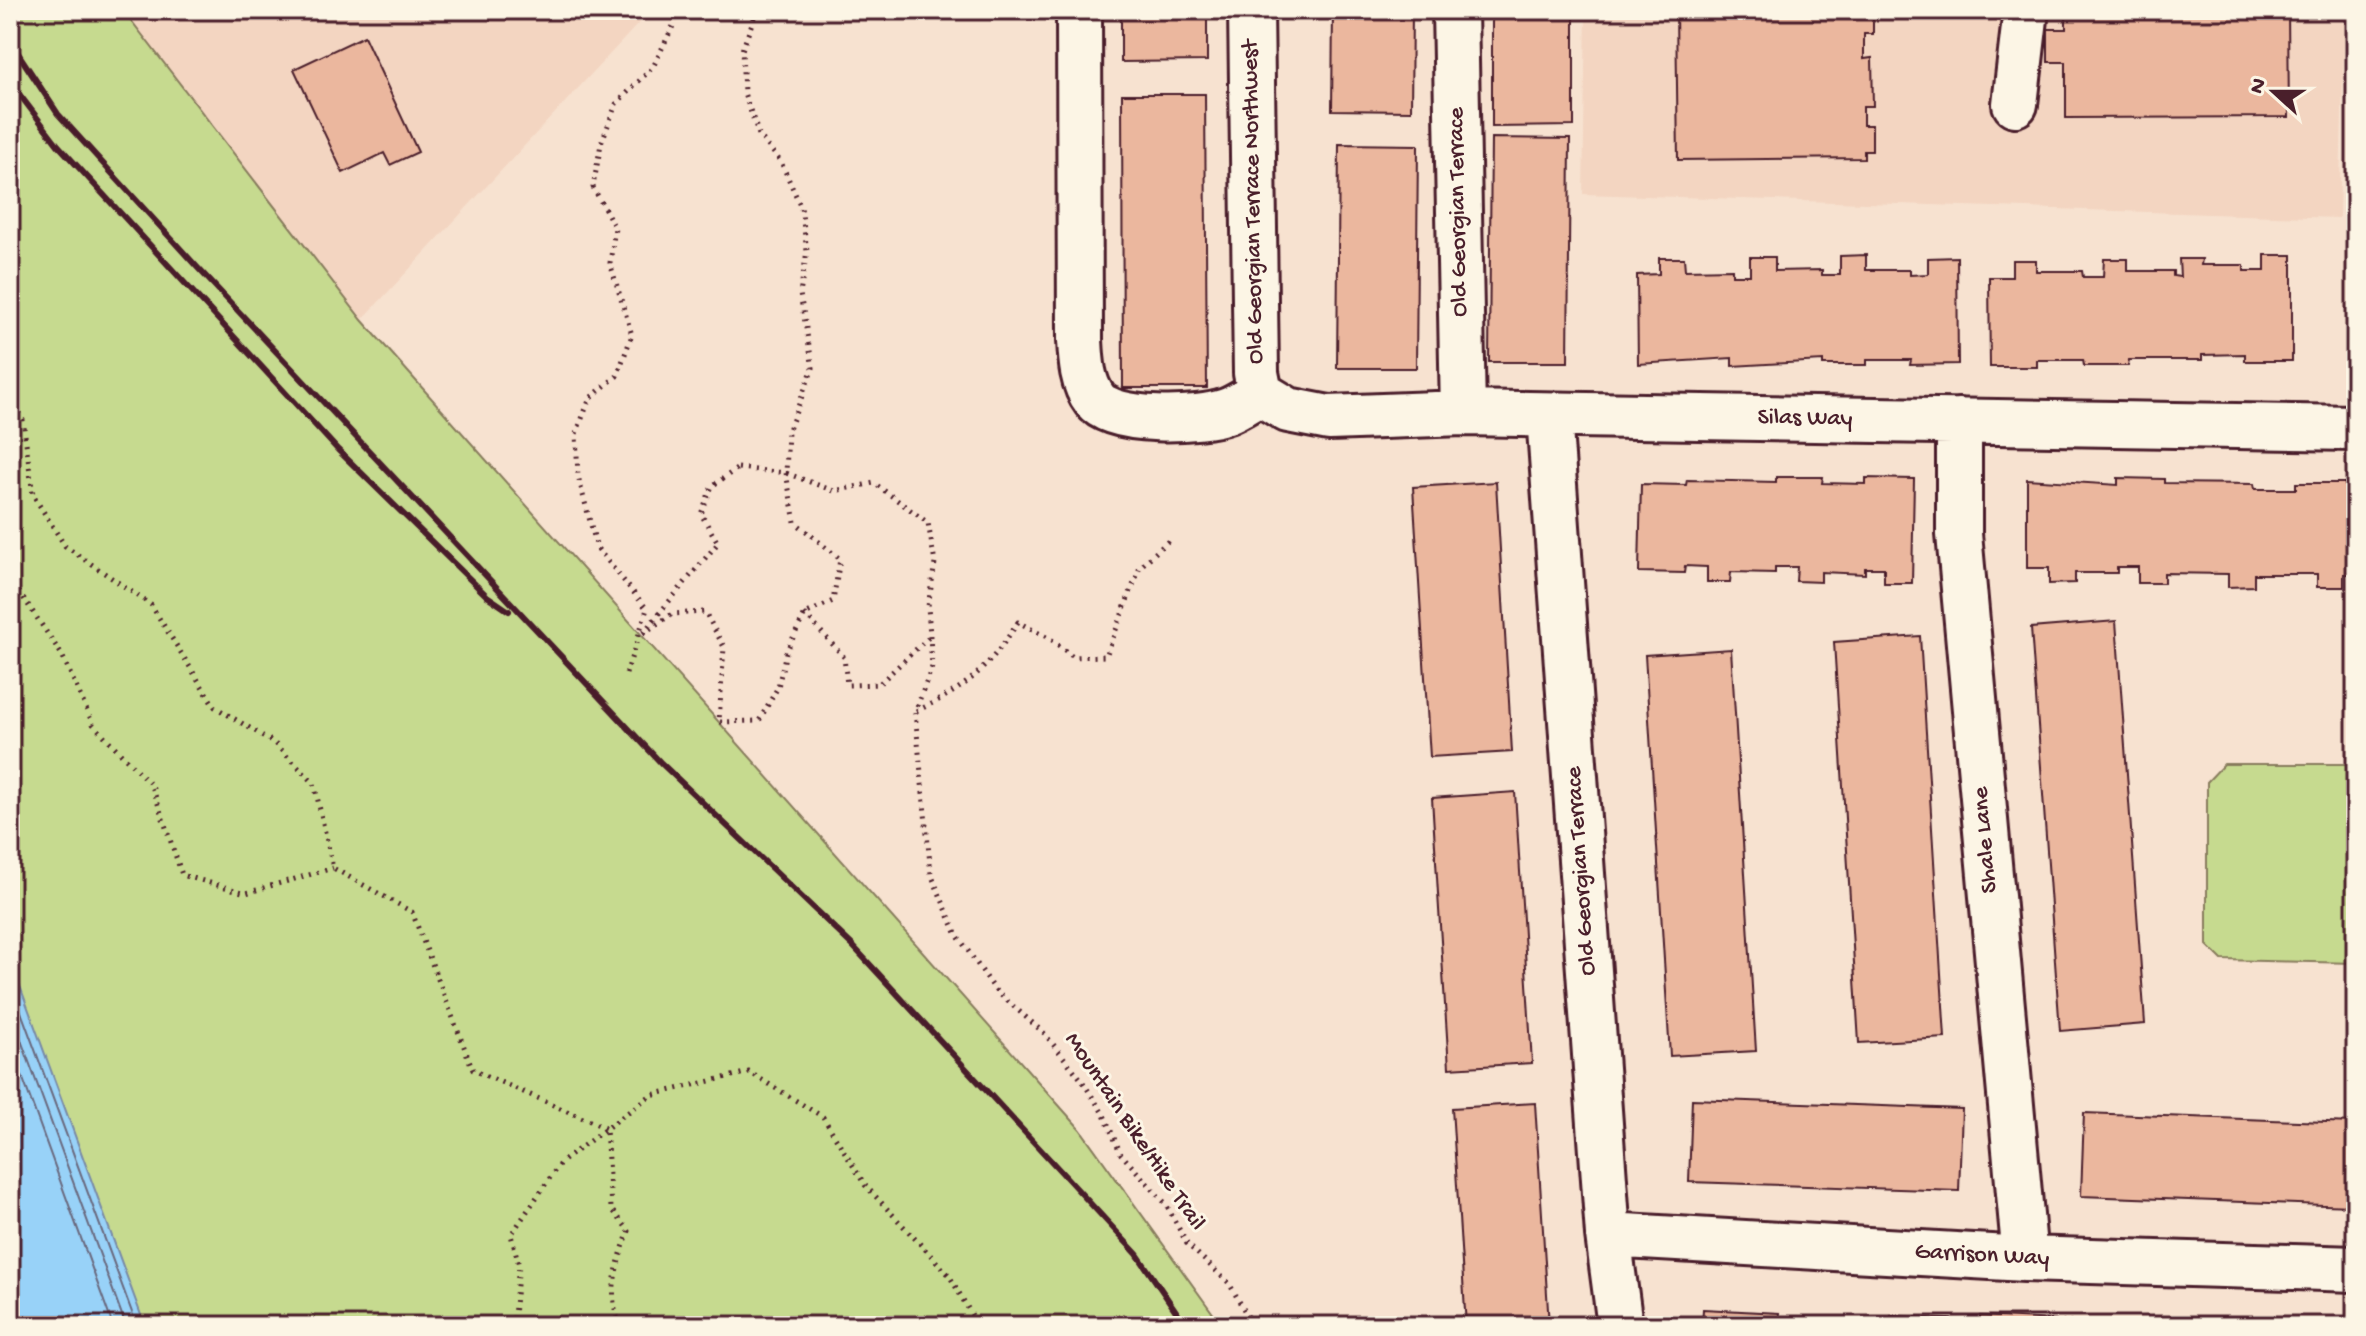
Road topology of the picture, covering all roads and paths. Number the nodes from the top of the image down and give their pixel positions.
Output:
1 (677, 10) edge
2 (757, 10) edge
3 (1079, 10) edge
4 (1251, 10) edge
5 (1455, 10) edge
6 (2026, 10) edge
7 (2015, 104) dead end
8 (1260, 393) junction
9 (10, 399) edge
10 (1463, 413) junction
11 (1549, 415) junction
12 (1959, 421) junction
13 (2356, 428) edge
14 (786, 473) junction
15 (1168, 541) dead end
16 (10, 578) edge
17 (805, 614) junction
18 (641, 635) junction
19 (929, 637) junction
20 (626, 674) dead end
21 (915, 712) junction
22 (333, 868) junction
23 (606, 1128) junction
24 (1608, 1235) junction
25 (2025, 1259) junction
26 (2356, 1269) edge
27 (513, 1326) edge
28 (621, 1326) edge
29 (978, 1326) edge
30 (1253, 1326) edge
31 (1620, 1326) edge

1 - 18 path
2 - 14 path
3 - 8 street
4 - 8 street, Old Georgian Terrace Northwest
5 - 10 street, Old Georgian Terrace
6 - 7 street
8 - 10 street, Silas Way
9 - 22 path
10 - 11 street, Silas Way
11 - 12 street, Silas Way
11 - 24 street, Old Georgian Terrace
12 - 13 street, Silas Way
12 - 25 street, Shale Lane
14 - 17 path
14 - 18 path, Mountain Bike/Hike Trail
14 - 19 path, Mountain Bike/Hike Trail
15 - 21 path
16 - 22 path
17 - 18 path
17 - 19 path
18 - 20 path
19 - 21 path, Mountain Bike/Hike Trail
21 - 30 path, Mountain Bike/Hike Trail
22 - 23 path
23 - 27 path
23 - 28 path
23 - 29 path
24 - 25 street, Garrison Way
24 - 31 street, Old Georgian Terrace
25 - 26 street, Garrison Way

